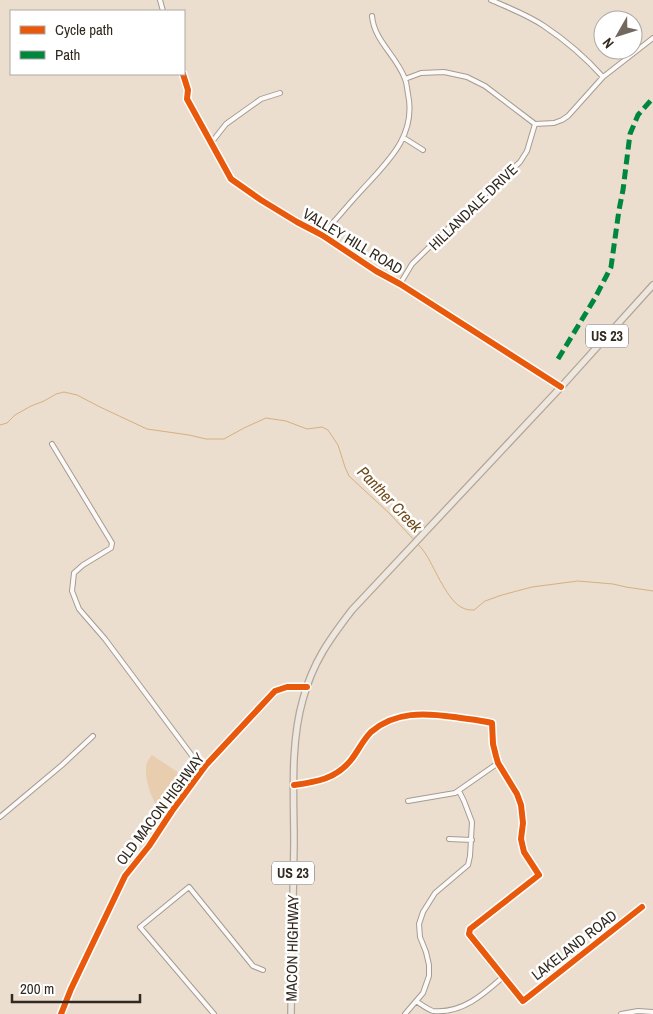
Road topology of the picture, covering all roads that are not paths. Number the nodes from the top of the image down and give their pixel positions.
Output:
1 (491, 0) edge
2 (372, 16) dead end
3 (653, 38) edge
4 (183, 75) edge
5 (603, 77) junction
6 (405, 79) junction
7 (280, 93) dead end
8 (536, 124) junction
9 (404, 138) junction
10 (211, 142) junction
11 (423, 150) dead end
12 (322, 235) junction
13 (400, 284) junction
14 (653, 285) edge
15 (562, 387) junction
16 (52, 444) dead end
17 (307, 687) junction
18 (93, 736) dead end
19 (498, 763) junction
20 (206, 765) junction
21 (294, 785) junction
22 (458, 791) junction
23 (408, 800) dead end
24 (0, 817) edge
25 (449, 839) dead end
26 (472, 840) junction
27 (642, 907) dead end
28 (263, 970) dead end
29 (503, 977) junction
30 (416, 1001) junction
31 (653, 1012) edge
32 (62, 1014) edge
33 (214, 1014) edge
34 (291, 1014) edge
35 (405, 1014) edge
36 (621, 1014) edge

1 - 5 street
2 - 6 street
3 - 5 street
4 - 10 street, VALLEY HILL ROAD
5 - 8 street
6 - 8 street
6 - 9 street
7 - 10 street
8 - 13 street, HILLANDALE DRIVE
9 - 11 street
9 - 12 street
10 - 12 street, VALLEY HILL ROAD
12 - 13 street, VALLEY HILL ROAD
13 - 15 street, VALLEY HILL ROAD
14 - 15 main road, US 23
15 - 17 main road, US 23
16 - 20 street
17 - 20 street, OLD MACON HIGHWAY
17 - 21 main road, MACON HIGHWAY / US 23
18 - 24 street
19 - 21 street
19 - 22 street
19 - 29 street
20 - 32 street, OLD MACON HIGHWAY
21 - 34 main road, MACON HIGHWAY / US 23
22 - 23 street
22 - 26 street
25 - 26 street
26 - 30 street
27 - 29 street, LAKELAND ROAD
28 - 33 street
29 - 30 street
30 - 35 street
31 - 36 street

